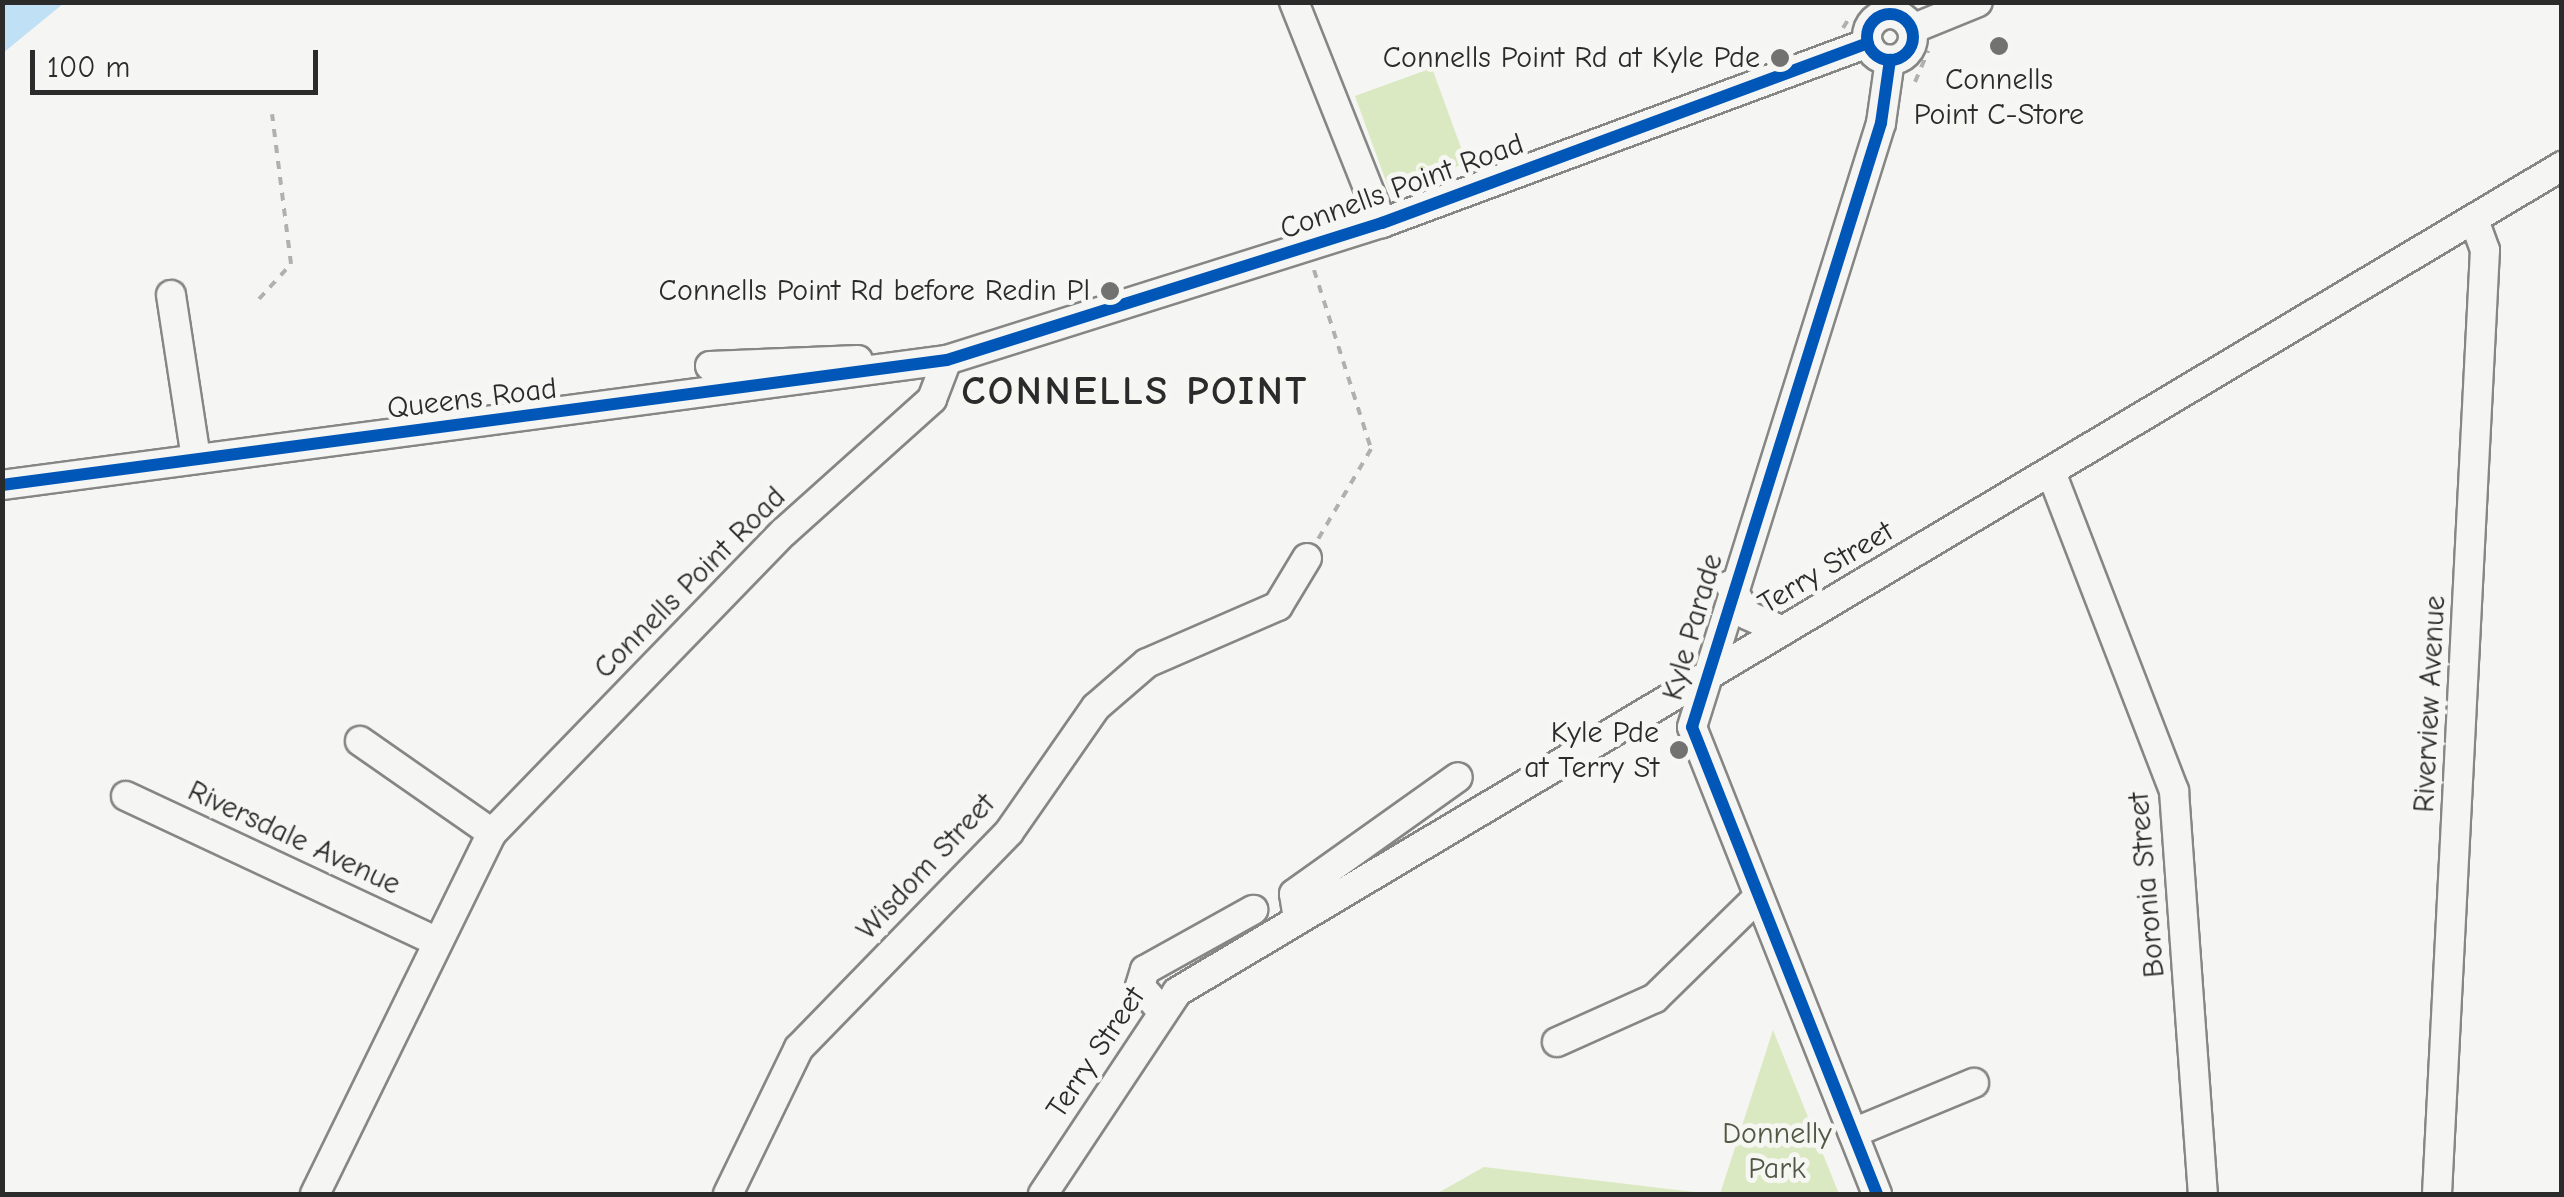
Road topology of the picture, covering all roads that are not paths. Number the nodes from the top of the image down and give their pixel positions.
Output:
1 (1294, 2) edge
2 (1978, 2) edge
3 (1879, 9) edge
4 (1920, 40) junction
5 (1879, 52) junction
6 (2562, 166) edge
7 (2474, 219) junction
8 (1382, 223) junction
9 (171, 295) dead end
10 (947, 360) junction
11 (710, 366) dead end
12 (872, 373) junction
13 (196, 459) junction
14 (2051, 472) junction
15 (2, 485) edge
16 (1307, 558) road end
17 (1730, 585) junction
18 (1784, 631) junction
19 (1700, 680) junction
20 (360, 741) dead end
21 (1458, 777) dead end
22 (126, 796) dead end
23 (492, 833) junction
24 (1756, 899) junction
25 (1253, 910) dead end
26 (1298, 919) junction
27 (434, 940) junction
28 (1160, 1009) junction
29 (1558, 1042) dead end
30 (1974, 1083) dead end
31 (1853, 1133) junction
32 (316, 1194) edge
33 (728, 1194) edge
34 (1043, 1194) edge
35 (1877, 1194) edge
36 (2203, 1194) edge
37 (2437, 1194) edge

1 - 8 street
2 - 4 street
3 - 4 street
3 - 5 street
4 - 5 street
5 - 8 street, Connells Point Road
5 - 17 street, Kyle Parade
6 - 7 street, Terry Street
7 - 14 street, Terry Street
7 - 37 street, Riverview Avenue
8 - 10 street, Connells Point Road
9 - 13 street
10 - 12 street, Queens Road
10 - 23 street, Connells Point Road
11 - 12 street
12 - 13 street, Queens Road
13 - 15 street, Queens Road
14 - 18 street, Terry Street
14 - 36 street, Boronia Street
16 - 33 street, Wisdom Street
17 - 18 street
17 - 19 street, Kyle Parade
18 - 19 street, Terry Street
19 - 24 street, Kyle Parade
19 - 26 street, Terry Street
20 - 23 street
21 - 26 street
22 - 27 street, Riversdale Avenue
23 - 27 street, Connells Point Road
24 - 29 street
24 - 31 street, Kyle Parade
25 - 28 street
26 - 28 street, Terry Street
27 - 32 street, Connells Point Road
28 - 34 street, Terry Street
30 - 31 street
31 - 35 street, Kyle Parade

